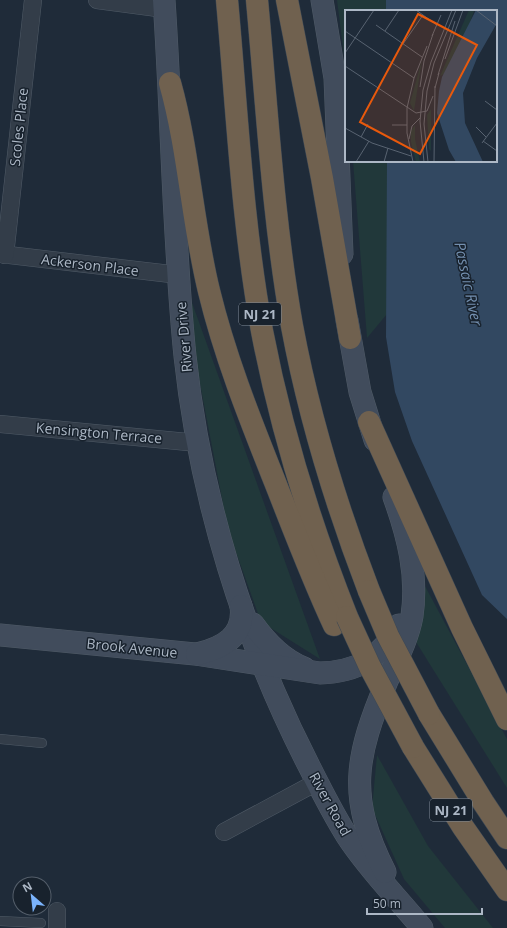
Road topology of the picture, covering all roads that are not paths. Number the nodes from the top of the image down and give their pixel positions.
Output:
1 (33, 0) edge
2 (97, 0) edge
3 (226, 0) edge
4 (257, 0) edge
5 (287, 0) edge
6 (322, 0) edge
7 (165, 4) edge
8 (170, 83) junction
9 (3, 255) edge
10 (179, 275) junction
11 (350, 338) junction
12 (369, 422) junction
13 (0, 424) edge
14 (198, 443) junction
15 (412, 558) junction
16 (240, 601) junction
17 (340, 621) junction
18 (0, 635) edge
19 (195, 654) junction
20 (263, 665) junction
21 (320, 673) junction
22 (507, 719) edge
23 (0, 739) edge
24 (42, 743) dead end
25 (317, 782) junction
26 (224, 832) dead end
27 (507, 838) edge
28 (507, 890) edge
29 (57, 911) dead end
30 (0, 921) edge
31 (418, 923) edge
32 (49, 926) edge

1 - 9 street, Scoles Place
2 - 7 street
3 - 17 highway, NJ 21
4 - 27 highway, NJ 21, bridge
5 - 11 highway
6 - 11 main road
7 - 8 main road, River Drive
8 - 10 main road, River Drive
8 - 17 highway
9 - 10 street, Ackerson Place
10 - 14 main road, River Drive
11 - 12 main road
12 - 15 main road
12 - 22 highway
13 - 14 street, Kensington Terrace
14 - 16 main road, River Drive
15 - 21 main road
15 - 31 main road
16 - 19 main road
16 - 20 main road, River Drive
16 - 21 main road
17 - 28 highway, NJ 21, bridge
18 - 19 main road, Brook Avenue
19 - 20 main road, Brook Avenue
20 - 21 main road, Brook Avenue
20 - 25 main road, River Road
23 - 24 lane
25 - 26 street
25 - 31 main road, River Road
29 - 32 street
30 - 32 lane

